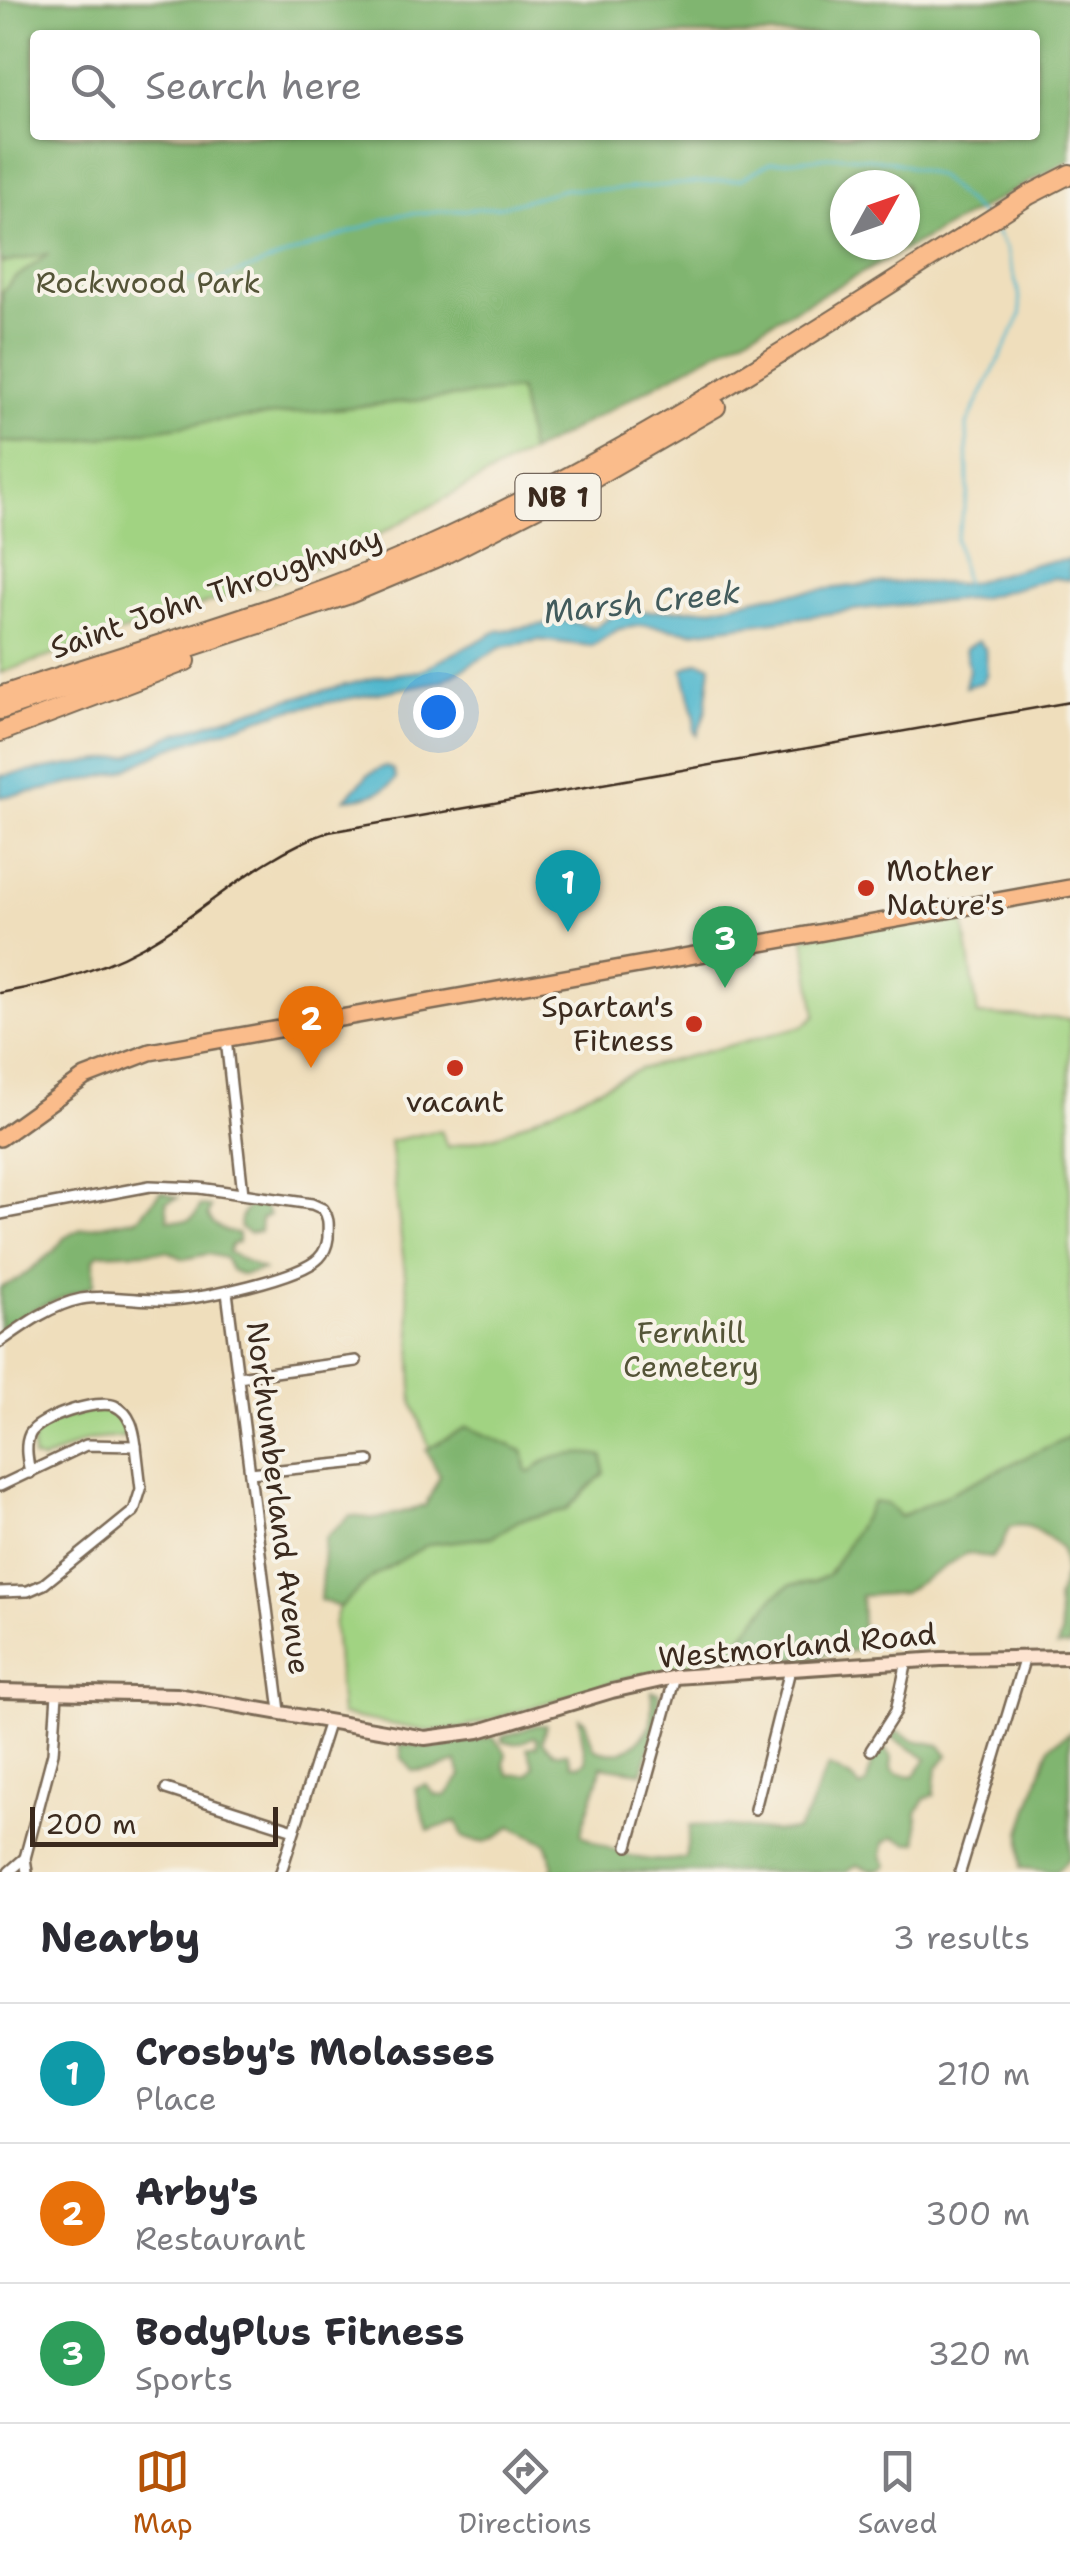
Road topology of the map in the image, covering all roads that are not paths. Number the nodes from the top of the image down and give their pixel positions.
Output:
1 (1070, 174) edge
2 (1070, 188) edge
3 (348, 595) junction
4 (86, 667) junction
5 (0, 687) edge
6 (0, 696) edge
7 (0, 710) edge
8 (0, 732) edge
9 (1070, 888) edge
10 (226, 1039) junction
11 (0, 1138) edge
12 (243, 1194) junction
13 (0, 1214) edge
14 (227, 1292) junction
15 (0, 1342) edge
16 (356, 1361) dead end
17 (238, 1377) junction
18 (136, 1446) junction
19 (369, 1461) dead end
20 (30, 1473) junction
21 (250, 1473) junction
22 (0, 1486) edge
23 (0, 1592) edge
24 (1025, 1657) junction
25 (1070, 1658) edge
26 (907, 1661) junction
27 (790, 1670) junction
28 (676, 1677) junction
29 (0, 1691) edge
30 (57, 1694) junction
31 (280, 1711) junction
32 (329, 1721) junction
33 (872, 1750) dead end
34 (166, 1789) dead end
35 (755, 1809) dead end
36 (294, 1830) junction
37 (628, 1846) dead end
38 (25, 1858) junction
39 (10, 1872) edge
40 (27, 1872) edge
41 (281, 1872) edge
42 (960, 1872) edge

1 - 4 highway, Saint John Throughway / NB 1
2 - 3 highway, Saint John Throughway / NB 1
3 - 7 highway, Saint John Throughway / NB 1
3 - 8 highway
4 - 5 highway
4 - 6 highway, Saint John Throughway / NB 1
9 - 10 main road
10 - 11 main road
10 - 12 street
12 - 13 street
12 - 14 street
14 - 15 street
14 - 17 street, Northumberland Avenue
16 - 17 street
17 - 21 street, Northumberland Avenue
18 - 20 street
18 - 20 street
18 - 23 street
19 - 21 street
20 - 22 street
21 - 31 street, Northumberland Avenue
24 - 25 street, Westmorland Road
24 - 26 street, Westmorland Road
24 - 42 street
26 - 27 street, Westmorland Road
26 - 33 street
27 - 28 street, Westmorland Road
27 - 35 street
28 - 32 street, Westmorland Road
28 - 37 street
29 - 30 street, Westmorland Road
30 - 31 street, Westmorland Road
30 - 38 street
31 - 32 street, Westmorland Road
32 - 36 street
34 - 36 street
36 - 41 street
38 - 39 street
38 - 40 street

